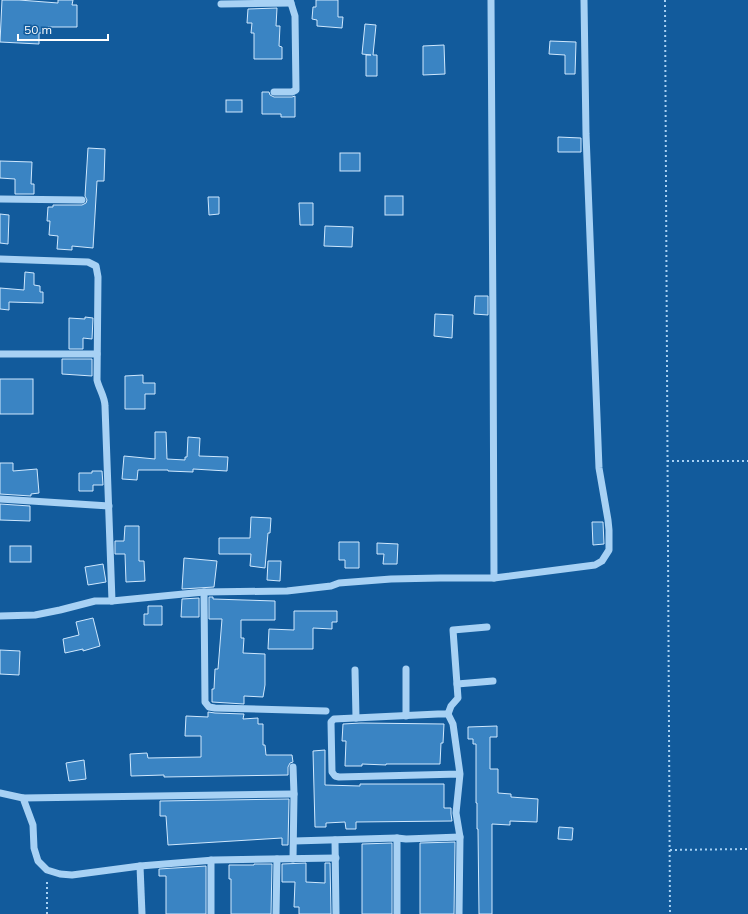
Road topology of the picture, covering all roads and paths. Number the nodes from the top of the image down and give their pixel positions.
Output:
1 (491, 0) edge
2 (584, 0) edge
3 (665, 0) edge
4 (290, 1) edge
5 (220, 4) dead end
6 (274, 92) dead end
7 (0, 199) edge
8 (82, 200) dead end
9 (0, 259) edge
10 (0, 354) edge
11 (97, 354) junction
12 (667, 461) junction
13 (748, 461) edge
14 (0, 499) edge
15 (109, 506) junction
16 (494, 578) junction
17 (204, 592) junction
18 (112, 600) junction
19 (0, 616) edge
20 (487, 627) dead end
21 (406, 669) dead end
22 (355, 670) dead end
23 (493, 681) dead end
24 (457, 684) junction
25 (326, 711) dead end
26 (448, 714) junction
27 (406, 716) junction
28 (356, 718) junction
29 (293, 767) dead end
30 (460, 774) junction
31 (0, 793) edge
32 (294, 794) junction
33 (23, 798) junction
34 (460, 837) junction
35 (397, 838) junction
36 (335, 840) junction
37 (294, 841) junction
38 (748, 849) edge
39 (670, 850) junction
40 (336, 858) junction
41 (277, 859) junction
42 (293, 859) junction
43 (211, 860) junction
44 (140, 866) junction
45 (47, 870) junction
46 (47, 914) edge
47 (142, 914) edge
48 (211, 914) edge
49 (276, 914) edge
50 (336, 914) edge
51 (397, 914) edge
52 (459, 914) edge
53 (670, 914) edge

1 - 16 street
2 - 16 street
3 - 12 path
4 - 5 street
4 - 6 street
7 - 8 street
9 - 11 street
10 - 11 street
11 - 15 street
12 - 13 path
12 - 39 path
14 - 15 street
15 - 18 street
16 - 17 street
17 - 18 street
17 - 25 street
18 - 19 street
20 - 24 street
21 - 27 street
22 - 28 street
23 - 24 street
24 - 26 street
26 - 27 street
26 - 30 street
27 - 28 street
28 - 30 street
29 - 32 street
30 - 34 street
31 - 33 street
32 - 33 street
32 - 37 street
33 - 45 street
34 - 35 street
34 - 52 street
35 - 36 street
35 - 51 street
36 - 37 street
36 - 40 street
37 - 42 street
38 - 39 path
39 - 53 path
40 - 42 street
40 - 50 street
41 - 42 street
41 - 43 street
41 - 49 street
43 - 44 street
43 - 48 street
44 - 45 street
44 - 47 street
45 - 46 path

